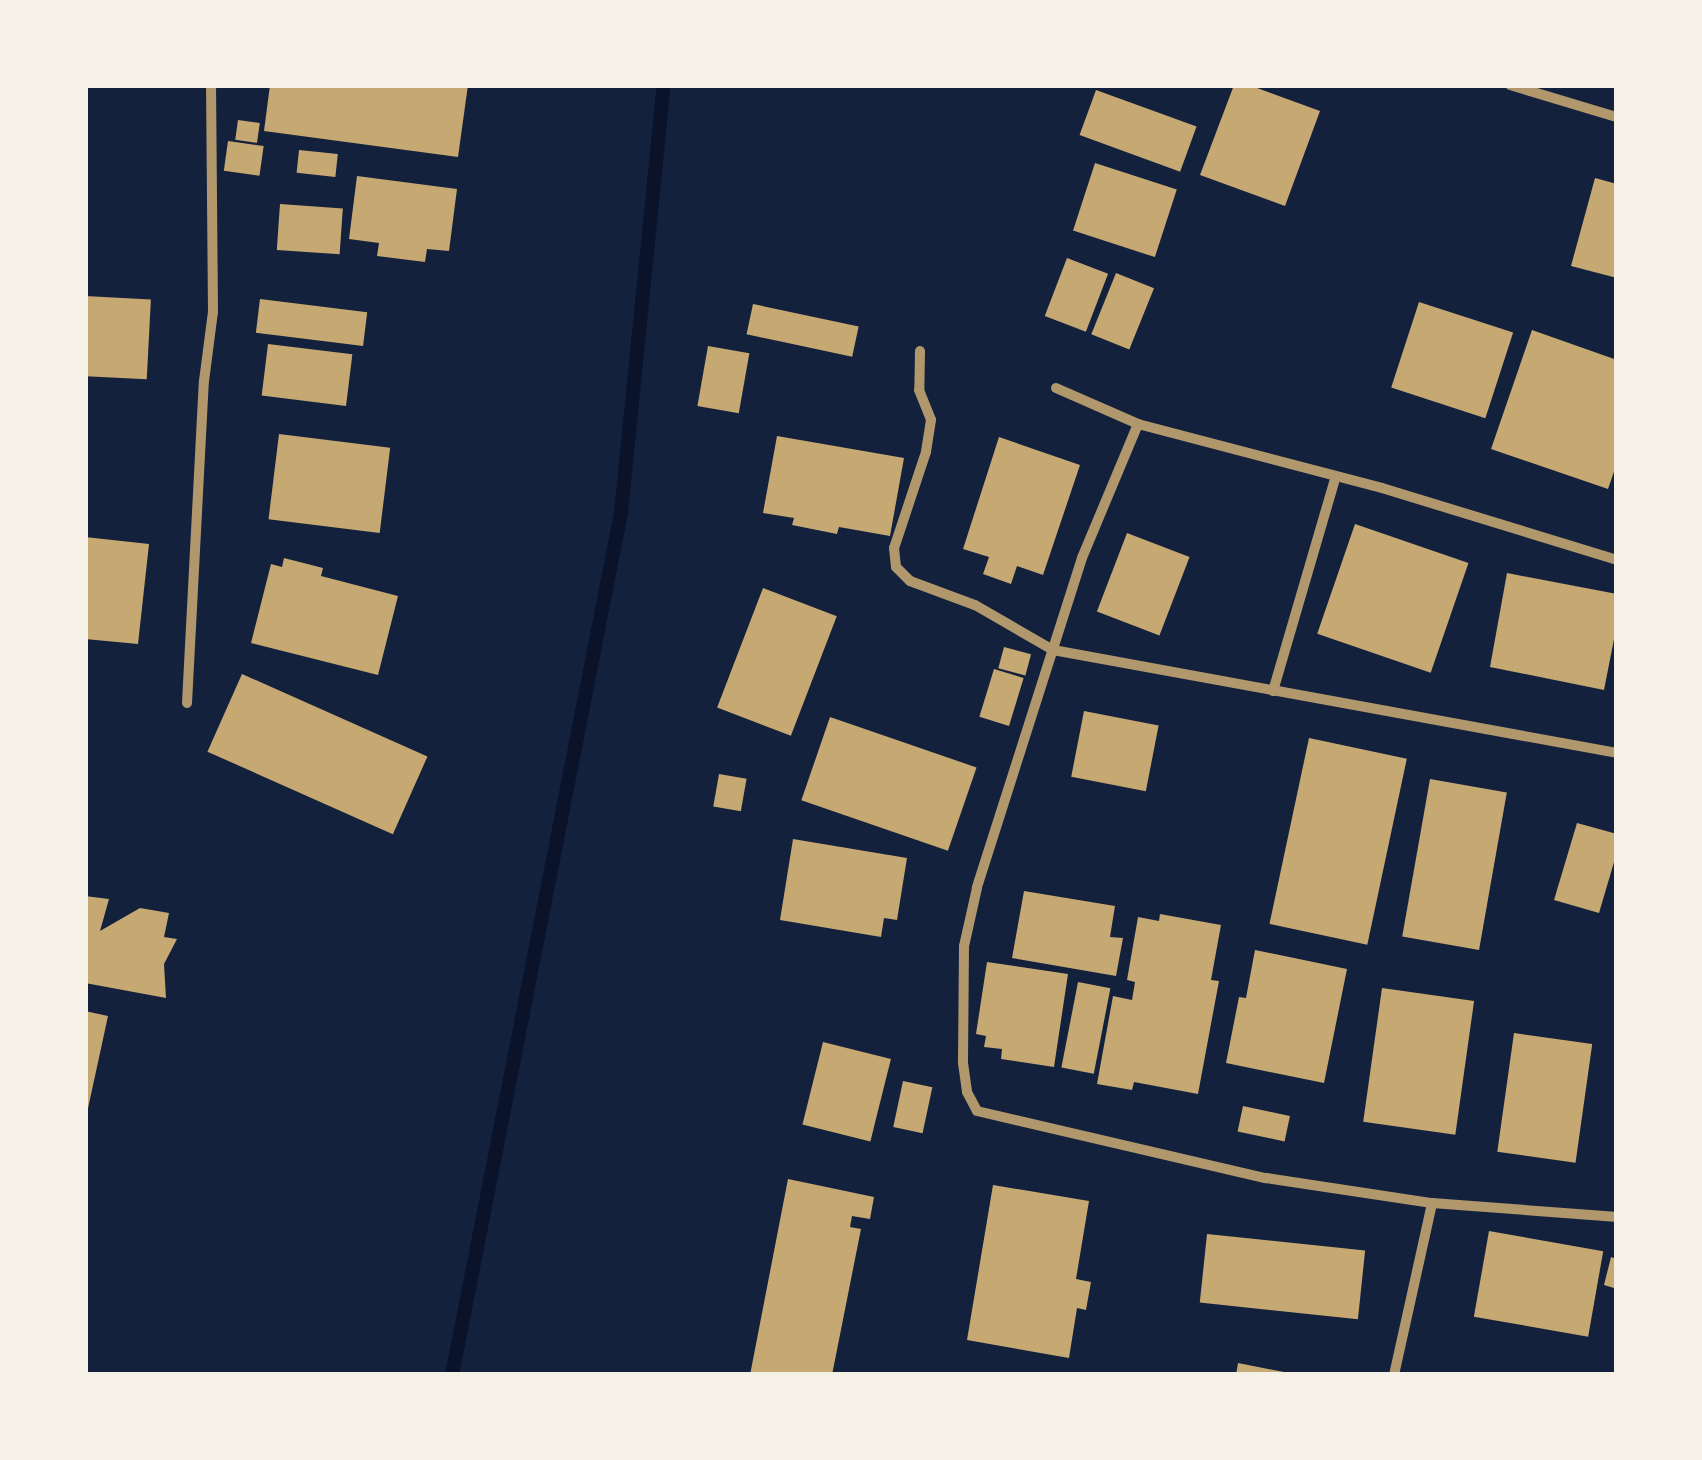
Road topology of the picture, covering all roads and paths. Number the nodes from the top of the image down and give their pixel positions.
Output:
1 (211, 85) edge
2 (1510, 85) edge
3 (1617, 117) edge
4 (920, 351) dead end
5 (1056, 388) dead end
6 (1138, 424) junction
7 (1336, 479) junction
8 (1617, 560) edge
9 (1053, 650) junction
10 (1272, 691) junction
11 (187, 703) dead end
12 (1617, 754) edge
13 (1432, 1203) junction
14 (1617, 1217) edge
15 (1394, 1375) edge

1 - 11 street
2 - 3 street
4 - 9 street
5 - 6 street
6 - 7 street
6 - 9 street
7 - 8 street
7 - 10 street
9 - 10 street
9 - 13 street
10 - 12 street
13 - 14 street
13 - 15 street

